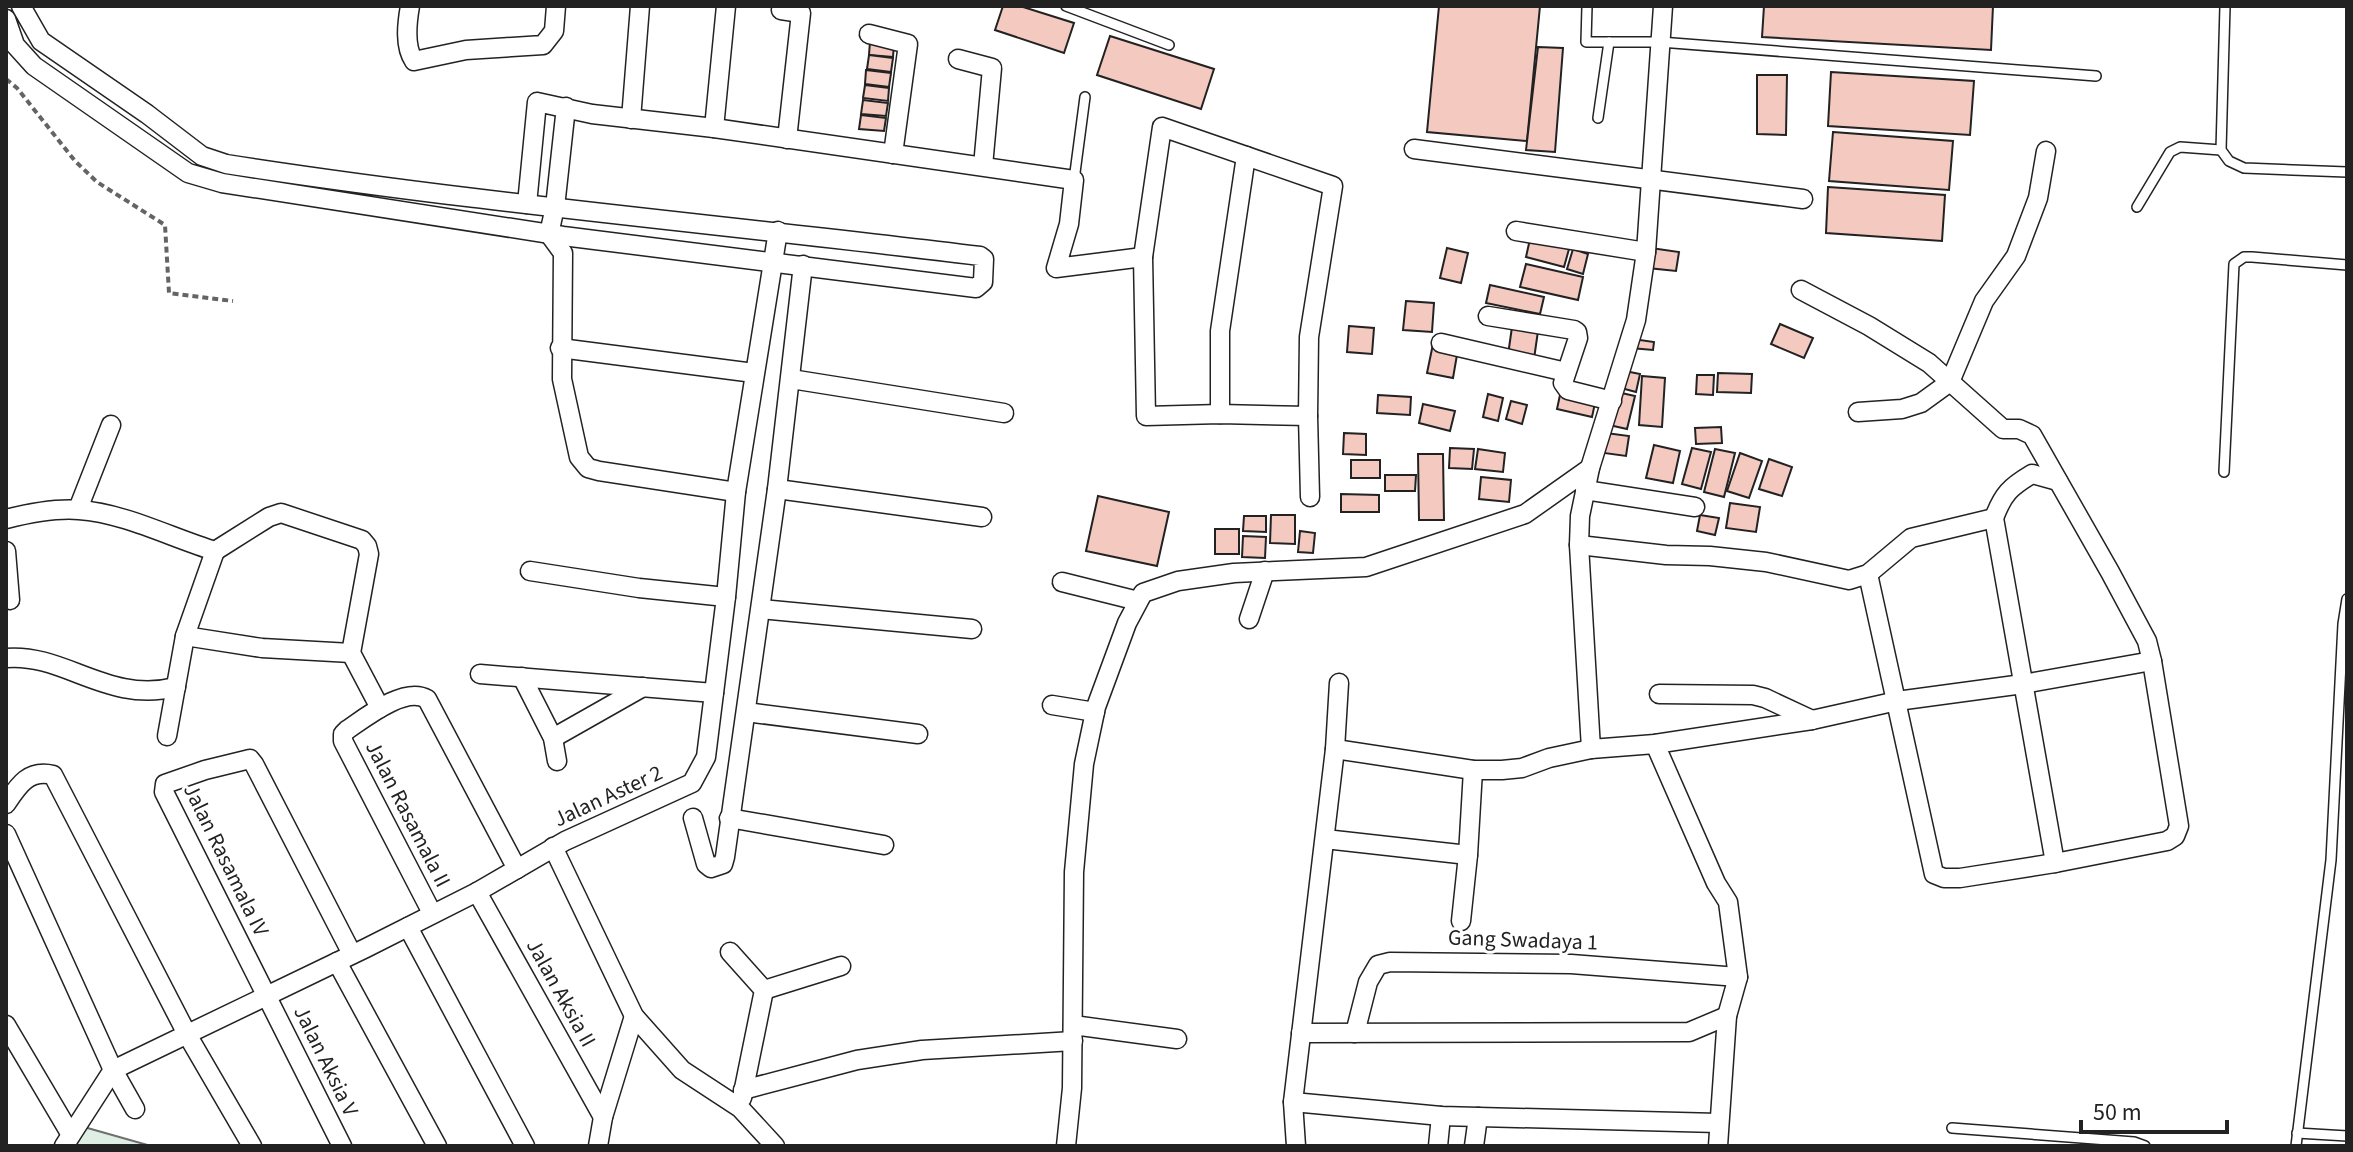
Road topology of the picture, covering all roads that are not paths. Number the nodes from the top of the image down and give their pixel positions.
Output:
1 (21, 6) edge
2 (556, 6) edge
3 (640, 6) edge
4 (726, 6) edge
5 (1066, 6) edge
6 (1587, 6) edge
7 (1663, 6) edge
8 (2225, 6) edge
9 (781, 10) dead end
10 (409, 15) edge
11 (6, 19) edge
12 (869, 34) dead end
13 (1609, 42) junction
14 (1660, 42) junction
15 (1169, 45) dead end
16 (958, 59) dead end
17 (2096, 76) dead end
18 (1085, 97) dead end
19 (566, 107) junction
20 (1598, 118) dead end
21 (631, 119) junction
22 (714, 128) junction
23 (787, 139) junction
24 (1414, 149) dead end
25 (2221, 150) junction
26 (2046, 151) dead end
27 (893, 154) junction
28 (202, 156) junction
29 (1246, 156) junction
30 (983, 166) junction
31 (2347, 172) edge
32 (188, 173) junction
33 (1651, 179) junction
34 (1074, 180) junction
35 (1803, 199) dead end
36 (527, 204) junction
37 (555, 207) junction
38 (2137, 207) dead end
39 (580, 211) junction
40 (778, 231) junction
41 (1516, 231) dead end
42 (549, 234) junction
43 (578, 237) junction
44 (1646, 252) junction
45 (563, 253) junction
46 (1143, 257) junction
47 (773, 262) junction
48 (803, 265) junction
49 (2347, 265) edge
50 (1801, 290) dead end
51 (1488, 316) dead end
52 (1441, 343) dead end
53 (560, 348) junction
54 (1566, 372) junction
55 (754, 373) junction
56 (791, 379) junction
57 (1950, 382) junction
58 (1612, 401) junction
59 (1858, 412) dead end
60 (1004, 413) dead end
61 (1220, 414) junction
62 (1308, 416) junction
63 (111, 425) dead end
64 (1590, 468) junction
65 (2224, 472) dead end
66 (2058, 481) junction
67 (777, 489) junction
68 (1585, 490) junction
69 (736, 492) junction
70 (1310, 497) dead end
71 (1695, 507) dead end
72 (78, 509) junction
73 (982, 517) dead end
74 (1994, 518) junction
75 (6, 519) edge
76 (1579, 545) junction
77 (6, 551) edge
78 (215, 551) junction
79 (530, 571) dead end
80 (1265, 571) junction
81 (1868, 574) junction
82 (1062, 582) dead end
83 (726, 597) junction
84 (2347, 599) edge
85 (10, 600) dead end
86 (1138, 601) junction
87 (761, 609) junction
88 (1249, 619) dead end
89 (2345, 624) edge
90 (972, 629) dead end
91 (185, 636) junction
92 (351, 653) junction
93 (6, 658) edge
94 (2152, 661) junction
95 (480, 674) dead end
96 (522, 677) junction
97 (1339, 683) dead end
98 (2023, 684) junction
99 (176, 687) junction
100 (643, 687) junction
101 (714, 693) junction
102 (1659, 694) dead end
103 (1897, 701) junction
104 (1052, 705) dead end
105 (380, 708) junction
106 (746, 712) junction
107 (1095, 712) junction
108 (1812, 720) junction
109 (918, 734) dead end
110 (167, 736) dead end
111 (553, 738) junction
112 (1655, 744) junction
113 (1335, 749) junction
114 (1591, 749) junction
115 (557, 761) dead end
116 (1473, 770) junction
117 (2335, 802) junction
118 (2347, 802) edge
119 (6, 804) edge
120 (693, 818) dead end
121 (729, 818) junction
122 (6, 834) edge
123 (1325, 839) junction
124 (884, 845) dead end
125 (553, 847) junction
126 (1468, 855) junction
127 (2055, 863) junction
128 (517, 869) junction
129 (477, 892) junction
130 (432, 913) junction
131 (1461, 921) dead end
132 (408, 927) junction
133 (730, 952) dead end
134 (345, 958) junction
135 (841, 966) dead end
136 (1738, 977) junction
137 (764, 990) junction
138 (268, 996) junction
139 (634, 1016) junction
140 (1727, 1016) junction
141 (6, 1025) edge
142 (1073, 1033) junction
143 (1301, 1033) junction
144 (1355, 1033) junction
145 (188, 1036) junction
146 (1177, 1039) dead end
147 (113, 1070) junction
148 (742, 1099) junction
149 (1293, 1102) junction
150 (135, 1109) dead end
151 (1441, 1116) junction
152 (603, 1117) junction
153 (1478, 1117) junction
154 (1718, 1123) junction
155 (1952, 1128) dead end
156 (2297, 1133) junction
157 (2347, 1136) edge
158 (68, 1140) edge
159 (252, 1146) edge
160 (342, 1146) edge
161 (437, 1146) edge
162 (525, 1146) edge
163 (598, 1146) edge
164 (775, 1146) edge
165 (1066, 1146) edge
166 (1296, 1146) edge
167 (1438, 1146) edge
168 (1474, 1146) edge
169 (1718, 1146) edge
170 (2145, 1146) edge
171 (2296, 1146) edge

1 - 28 street
2 - 10 street
3 - 21 street
4 - 22 street
5 - 15 lane
6 - 13 lane
7 - 14 street
8 - 25 lane
9 - 23 street
11 - 32 street
12 - 27 street
13 - 14 lane
13 - 20 lane
14 - 17 lane
14 - 33 street
16 - 30 street
18 - 34 lane
19 - 21 street
19 - 36 street
19 - 37 street
21 - 22 street
22 - 23 street
23 - 27 street
24 - 33 street
25 - 31 lane
25 - 38 lane
26 - 57 street
27 - 30 street
28 - 32 street
28 - 36 street
29 - 46 street
29 - 61 street
29 - 62 street
30 - 34 street
32 - 42 street
33 - 35 street
33 - 44 street
34 - 46 street
36 - 37 street
37 - 39 street
37 - 42 street
39 - 40 street
39 - 43 street
40 - 47 street, Jalan Aster 2
40 - 48 street
41 - 44 street
42 - 43 street
42 - 45 street
43 - 45 street
43 - 47 street
44 - 58 street
45 - 53 street
46 - 61 street
47 - 48 street
47 - 55 street, Jalan Aster 2
48 - 56 street
49 - 65 lane
50 - 57 street
51 - 54 street
52 - 54 street
53 - 55 street
53 - 69 street
54 - 58 street
55 - 69 street, Jalan Aster 2
56 - 60 street
56 - 67 street
57 - 59 street
57 - 66 street
58 - 64 street
61 - 62 street
62 - 70 street
63 - 72 street
64 - 68 street
64 - 80 street
66 - 74 street
66 - 94 street
67 - 73 street
67 - 87 street
68 - 71 street
68 - 76 street
69 - 83 street, Jalan Aster 2
72 - 75 street
72 - 78 street
74 - 81 street
74 - 98 street
76 - 81 street
76 - 114 street
77 - 85 street
78 - 91 street
78 - 92 street
79 - 83 street
80 - 86 street
80 - 88 street
81 - 103 street
82 - 86 street
83 - 101 street, Jalan Aster 2
84 - 89 lane
86 - 107 street
87 - 90 street
87 - 106 street
89 - 117 lane
91 - 92 street
91 - 99 street
92 - 105 street
93 - 99 street
94 - 98 street
94 - 127 street
95 - 96 street
96 - 100 street
96 - 111 street
97 - 113 street
98 - 103 street
98 - 127 street
99 - 110 street
100 - 101 street
100 - 111 street
101 - 125 street, Jalan Aster 2
102 - 108 street
103 - 108 street
103 - 127 street
104 - 107 street
105 - 128 street
105 - 130 street, Jalan Rasamala II
106 - 109 street
106 - 121 street
107 - 142 street
108 - 112 street
111 - 115 street
112 - 114 street
112 - 136 street
113 - 116 street
113 - 123 street
114 - 116 street
116 - 126 street
117 - 118 lane
117 - 156 lane
119 - 145 street
120 - 121 street
121 - 124 street
122 - 147 street
123 - 126 street
123 - 143 street
125 - 128 street, Jalan Aster 2
125 - 139 street
126 - 131 street
128 - 129 street, Jalan Aster 2
129 - 130 street, Jalan Aster 2
129 - 152 street, Jalan Aksia II
130 - 132 street, Jalan Aster 2
132 - 134 street, Jalan Aster 2
132 - 162 street
133 - 137 street
134 - 138 street, Jalan Aster 2
134 - 138 street, Jalan Rasamala IV
134 - 161 street
135 - 137 street
136 - 140 street
136 - 144 street, Gang Swadaya 1
137 - 148 street
138 - 145 street, Jalan Aster 2
138 - 160 street, Jalan Aksia V
139 - 148 street
139 - 152 street
140 - 144 street
140 - 154 street
141 - 158 street
142 - 146 street
142 - 148 street
142 - 165 street
143 - 144 street
143 - 149 street
145 - 147 street, Jalan Aster 2
145 - 159 street
147 - 150 street
147 - 158 street
148 - 164 street
149 - 151 street
149 - 166 street
151 - 153 street
151 - 167 street
152 - 163 street
153 - 154 street
153 - 168 street
154 - 169 street
155 - 170 lane
156 - 157 lane
156 - 171 lane

